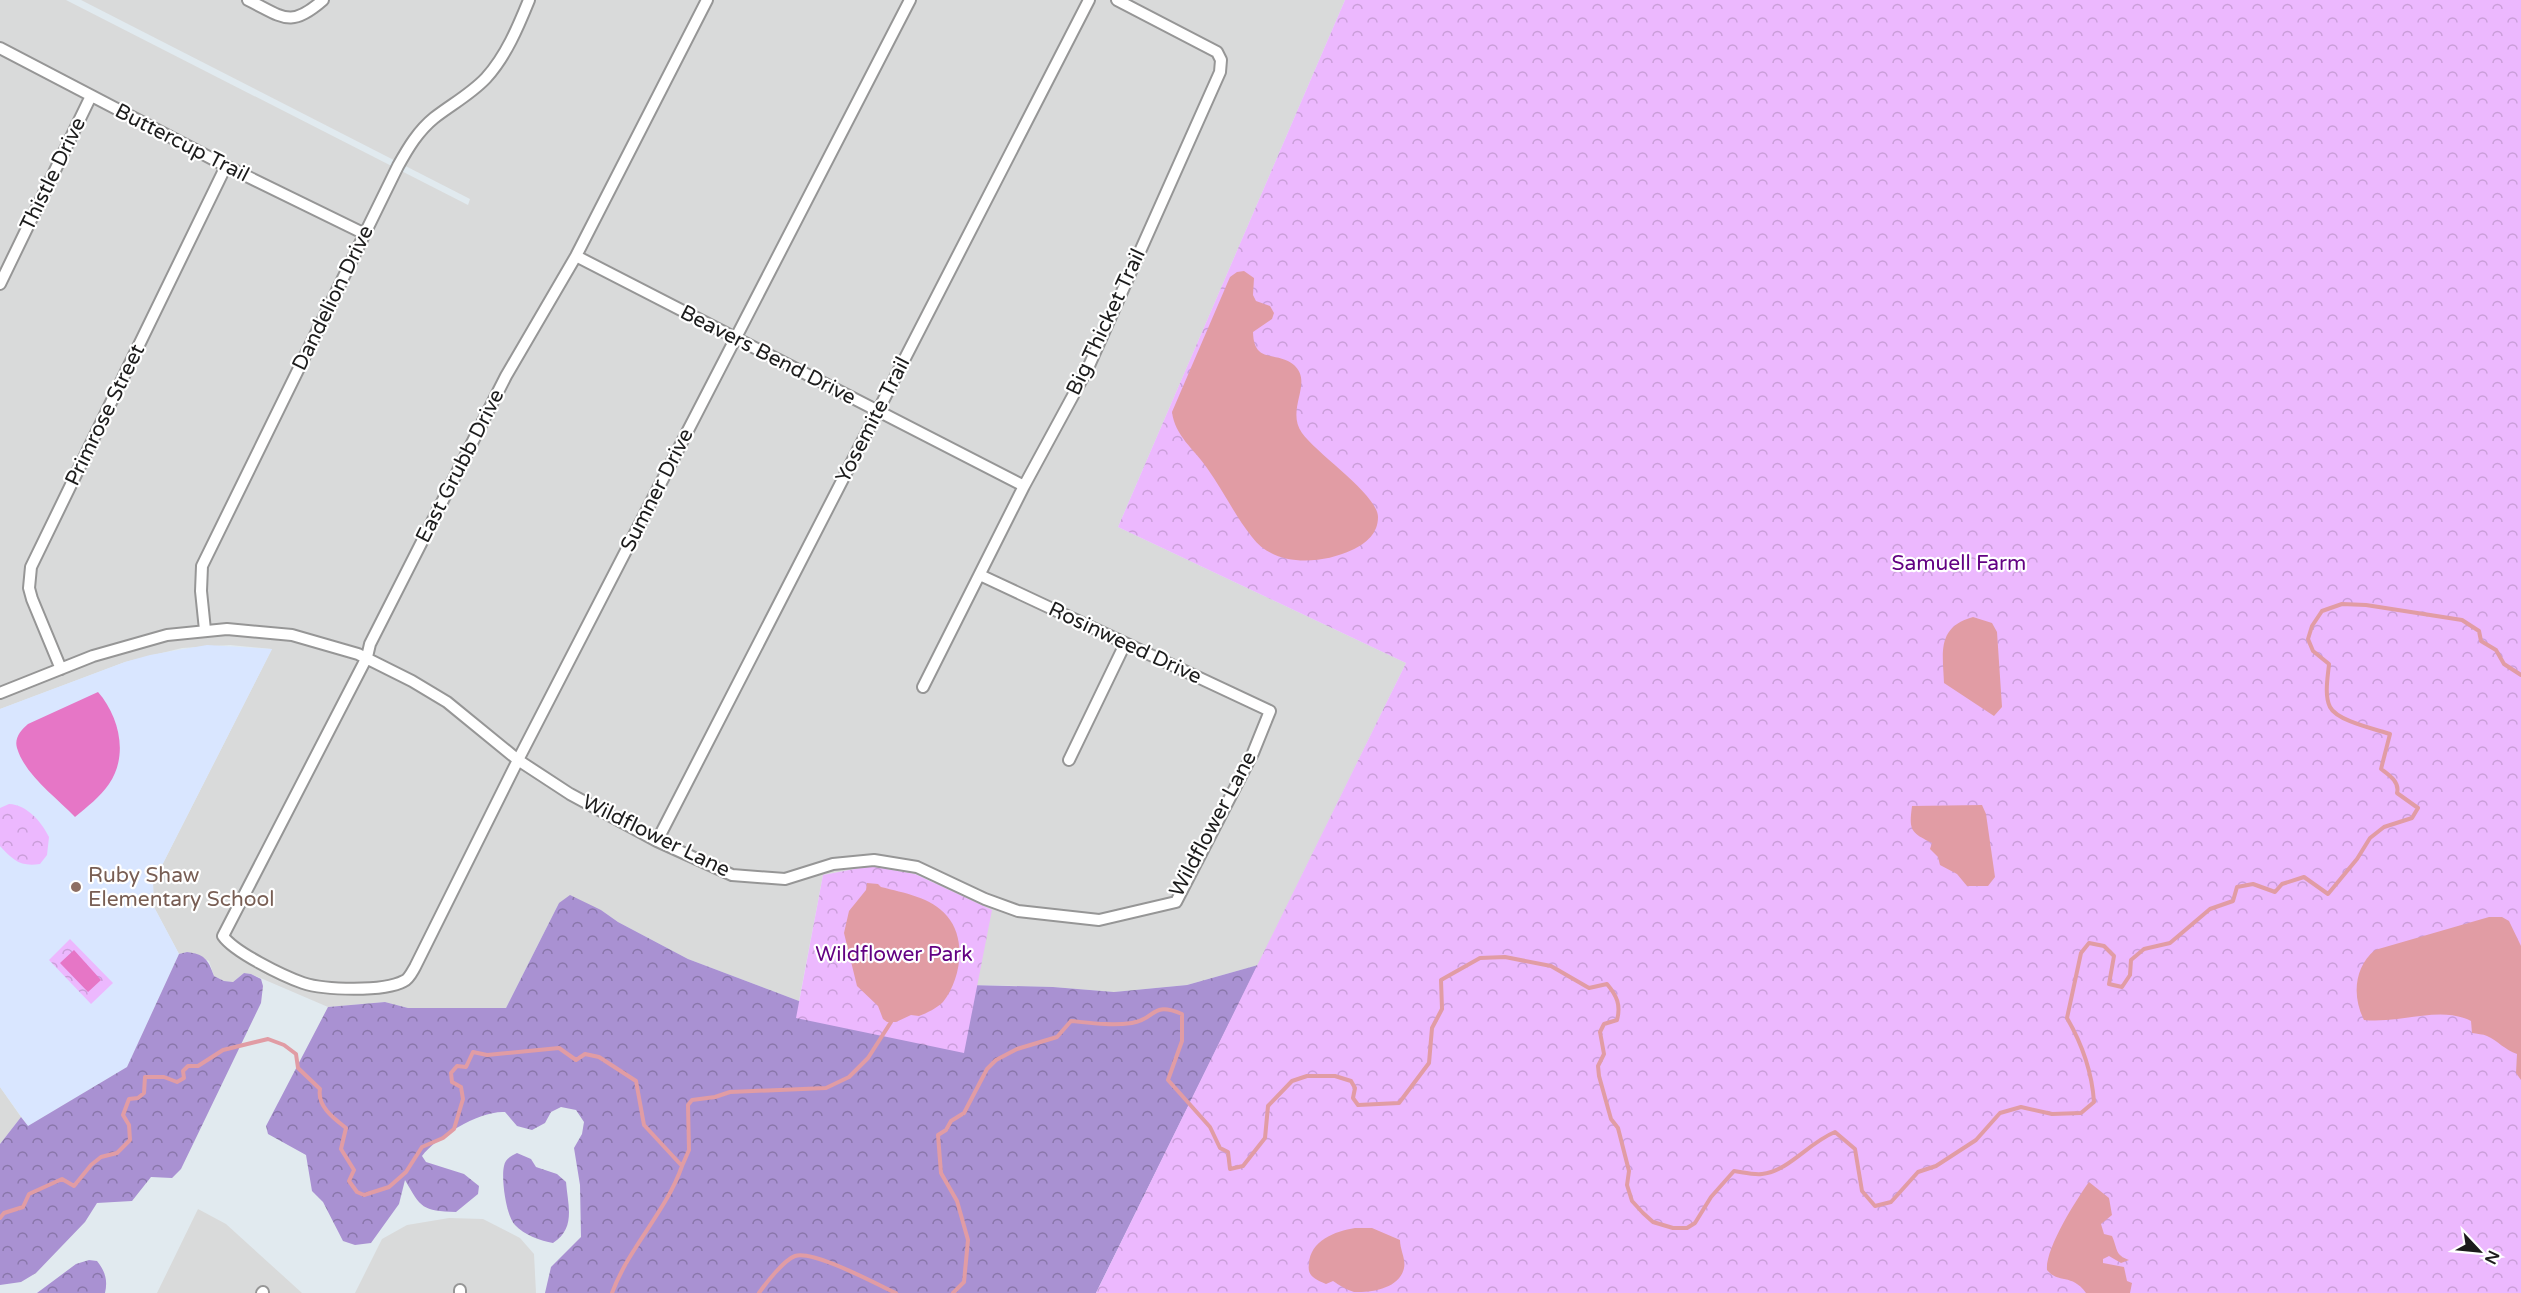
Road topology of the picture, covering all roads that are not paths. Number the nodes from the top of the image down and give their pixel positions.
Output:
1 (248, 0) edge
2 (323, 0) edge
3 (529, 0) edge
4 (707, 0) edge
5 (910, 0) edge
6 (1089, 0) edge
7 (1117, 0) edge
8 (0, 48) edge
9 (91, 96) junction
10 (226, 166) junction
11 (365, 234) junction
12 (576, 256) junction
13 (0, 284) edge
14 (736, 338) junction
15 (878, 411) junction
16 (1024, 486) junction
17 (980, 575) junction
18 (206, 630) junction
19 (1125, 644) junction
20 (366, 657) junction
21 (61, 669) junction
22 (923, 687) dead end
23 (0, 693) edge
24 (1270, 711) joint
25 (518, 760) junction
26 (1069, 760) dead end
27 (657, 841) junction
28 (406, 980) joint

1 - 2 street
3 - 11 street, Dandelion Drive
4 - 12 street, East Grubb Drive
5 - 14 street, Sumner Drive
6 - 15 street, Yosemite Trail
7 - 16 street, Big Thicket Trail
8 - 9 street, Buttercup Trail
9 - 10 street, Buttercup Trail
9 - 13 street, Thistle Drive
10 - 11 street, Buttercup Trail
10 - 21 street, Primrose Street
11 - 18 street, Dandelion Drive
12 - 14 street, Beavers Bend Drive
12 - 20 street, East Grubb Drive
14 - 15 street, Beavers Bend Drive
14 - 25 street, Sumner Drive
15 - 16 street, Beavers Bend Drive
15 - 27 street, Yosemite Trail
16 - 17 street, Big Thicket Trail
17 - 19 street, Rosinweed Drive
17 - 22 street, Big Thicket Trail
18 - 20 street, Wildflower Lane
18 - 21 street, Wildflower Lane
19 - 24 street, Rosinweed Drive
19 - 26 street
20 - 25 street, Wildflower Lane
20 - 28 street, East Grubb Drive
21 - 23 street, Wildflower Lane
24 - 27 street, Wildflower Lane
25 - 27 street, Wildflower Lane
25 - 28 street, Sumner Drive

